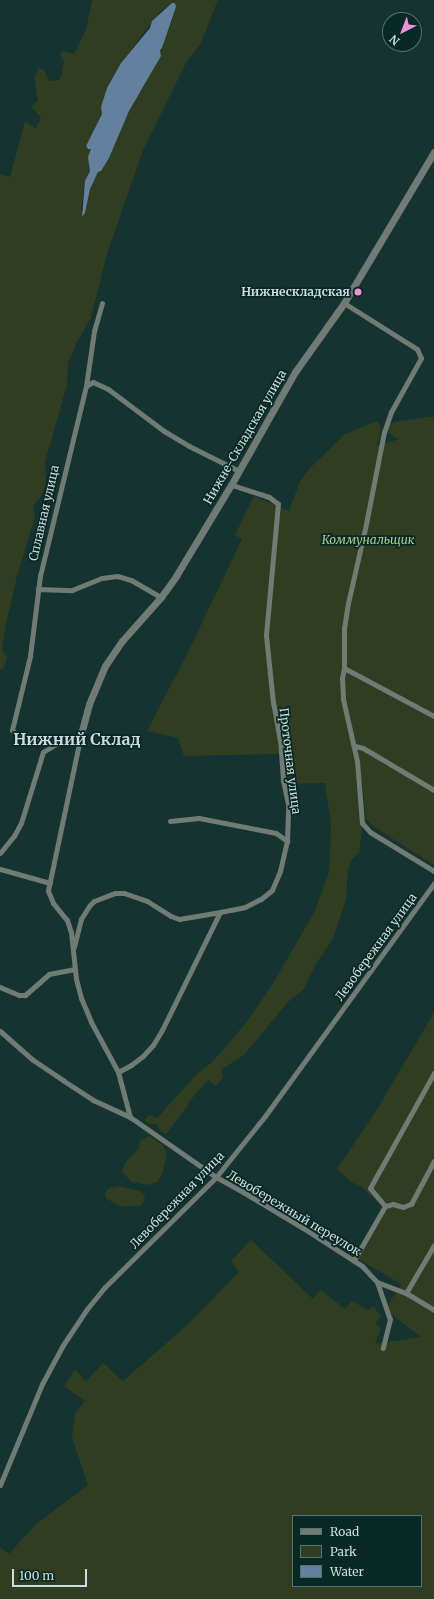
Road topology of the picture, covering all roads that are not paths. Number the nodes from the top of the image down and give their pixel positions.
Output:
1 (434, 152) edge
2 (102, 302) dead end
3 (344, 303) junction
4 (86, 386) junction
5 (239, 472) junction
6 (231, 485) junction
7 (38, 589) junction
8 (161, 597) junction
9 (344, 668) junction
10 (434, 716) edge
11 (81, 734) junction
12 (56, 744) junction
13 (355, 746) junction
14 (434, 790) edge
15 (170, 821) dead end
16 (287, 841) junction
17 (0, 853) edge
18 (0, 869) edge
19 (434, 871) edge
20 (50, 883) junction
21 (434, 883) edge
22 (220, 912) junction
23 (73, 952) junction
24 (74, 968) junction
25 (0, 987) edge
26 (0, 1031) edge
27 (118, 1072) junction
28 (434, 1073) edge
29 (130, 1117) junction
30 (434, 1162) edge
31 (216, 1178) junction
32 (385, 1206) junction
33 (434, 1245) edge
34 (354, 1260) junction
35 (377, 1282) junction
36 (406, 1293) junction
37 (434, 1310) edge
38 (383, 1348) dead end
39 (0, 1485) edge

1 - 3 street, Нижне-Складская улица
2 - 4 street, Сплавная улица
3 - 5 street, Нижне-Складская улица
3 - 9 street
4 - 5 street
4 - 7 street, Сплавная улица
5 - 6 street, Нижне-Складская улица
6 - 8 street, Нижне-Складская улица
6 - 16 street, Проточная улица
7 - 8 street
7 - 12 street, Сплавная улица
8 - 11 street, Нижне-Складская улица
9 - 10 street
9 - 13 street
11 - 12 street
11 - 20 street
12 - 17 street
13 - 14 street
13 - 19 street
15 - 16 street
16 - 22 street, Проточная улица
18 - 20 street
20 - 23 street
21 - 31 street, Левобережная улица
22 - 23 street, Проточная улица
22 - 27 street
23 - 24 street
24 - 25 street
24 - 27 street
26 - 29 street, Левобережный переулок
27 - 29 street
28 - 32 street
29 - 31 street, Левобережный переулок
30 - 32 street
31 - 34 street, Левобережный переулок
31 - 39 street, Левобережная улица
32 - 34 street
33 - 36 street
34 - 35 street, Левобережный переулок
35 - 36 street
35 - 38 street
36 - 37 street

